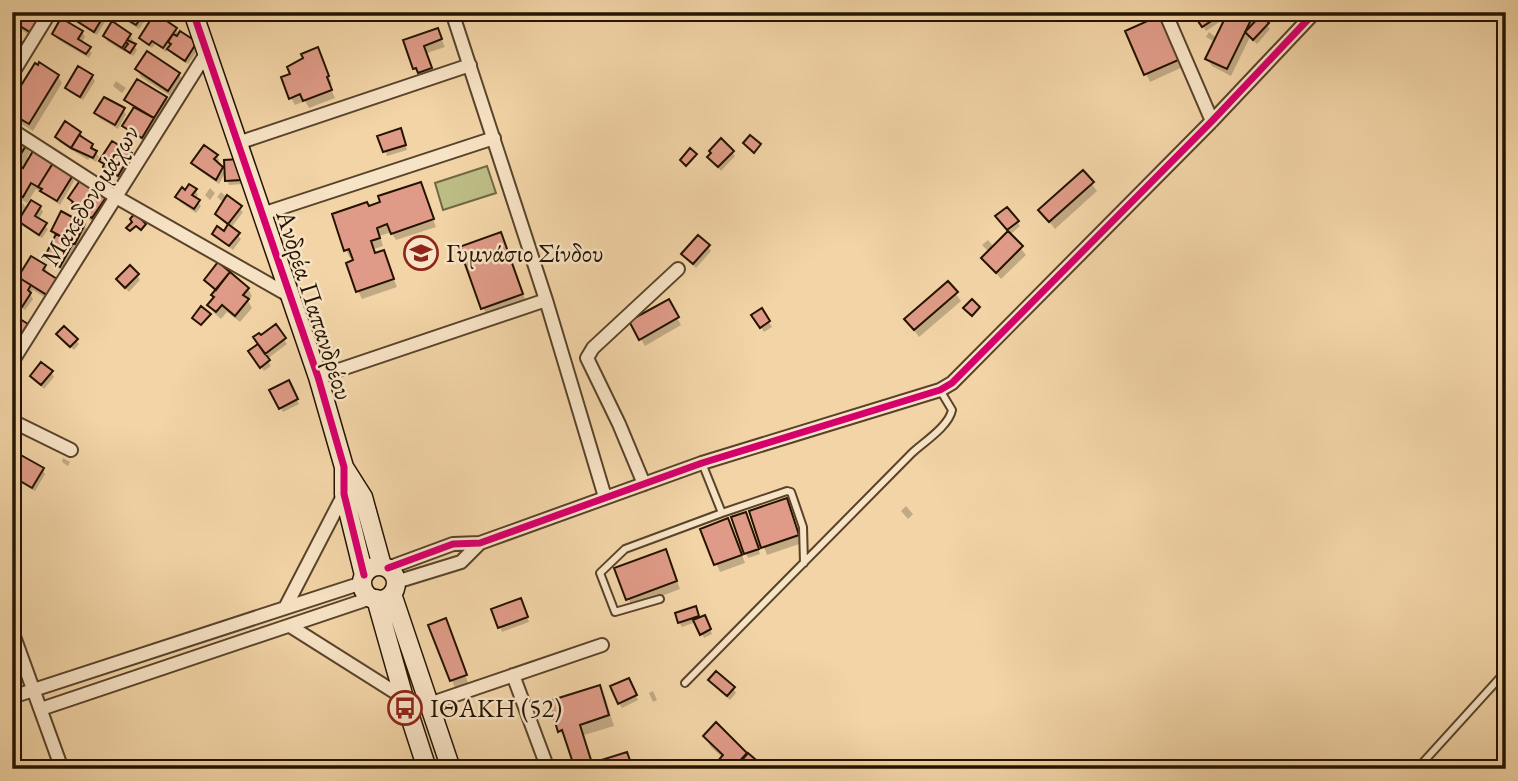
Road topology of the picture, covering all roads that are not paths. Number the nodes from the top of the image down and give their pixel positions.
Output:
1 (50, 12) edge
2 (193, 12) edge
3 (452, 12) edge
4 (1165, 12) edge
5 (1315, 12) edge
6 (207, 52) junction
7 (470, 65) junction
8 (12, 74) edge
9 (1212, 121) junction
10 (12, 130) edge
11 (494, 138) junction
12 (238, 143) junction
13 (116, 197) junction
14 (262, 214) junction
15 (678, 269) dead end
16 (290, 296) junction
17 (546, 300) junction
18 (12, 362) edge
19 (318, 377) junction
20 (940, 390) junction
21 (12, 421) edge
22 (71, 450) dead end
23 (702, 463) junction
24 (344, 467) junction
25 (644, 484) junction
26 (344, 494) junction
27 (606, 497) junction
28 (722, 513) junction
29 (480, 543) junction
30 (804, 563) junction
31 (379, 583) junction
32 (660, 599) dead end
33 (285, 608) junction
34 (290, 626) junction
35 (12, 631) edge
36 (170, 645) junction
37 (602, 645) dead end
38 (177, 664) junction
39 (1506, 671) edge
40 (513, 675) junction
41 (685, 682) dead end
42 (33, 689) junction
43 (12, 697) edge
44 (404, 698) junction
45 (429, 704) junction
46 (41, 709) junction
47 (62, 769) edge
48 (427, 769) edge
49 (451, 769) edge
50 (548, 769) edge
51 (1417, 769) edge

1 - 8 street
2 - 6 street, Ανδρέα Παπανδρέου
3 - 7 street
4 - 9 street
5 - 9 street
6 - 12 street, Ανδρέα Παπανδρέου
6 - 13 street, Μακεδονομάχων
7 - 11 street
7 - 12 street
9 - 20 street
10 - 13 street
11 - 14 street
11 - 17 street
12 - 14 street, Ανδρέα Παπανδρέου
13 - 16 street
13 - 18 street, Μακεδονομάχων
14 - 16 street, Ανδρέα Παπανδρέου
15 - 25 street
16 - 19 street, Ανδρέα Παπανδρέου
17 - 19 street
17 - 27 street
19 - 24 street, Ανδρέα Παπανδρέου
20 - 23 street
20 - 30 lane
21 - 22 street
23 - 25 street
23 - 28 lane
24 - 26 street, Ανδρέα Παπανδρέου
24 - 31 street, Ανδρέα Παπανδρέου
25 - 27 street
26 - 31 street, Ανδρέα Παπανδρέου
26 - 33 street
27 - 29 street
28 - 30 lane
28 - 32 lane
29 - 31 street
29 - 31 street
30 - 41 lane
31 - 33 street
31 - 34 street
31 - 44 street, Ανδρέα Παπανδρέου
31 - 45 street, Ανδρέα Παπανδρέου
33 - 36 street
34 - 38 street
34 - 44 street
35 - 42 street
36 - 38 street
36 - 42 street
37 - 40 street
38 - 46 street
39 - 51 lane
40 - 45 street
40 - 50 street
42 - 43 street
42 - 46 street
44 - 48 street, Ανδρέα Παπανδρέου
45 - 49 street, Ανδρέα Παπανδρέου
46 - 47 street

